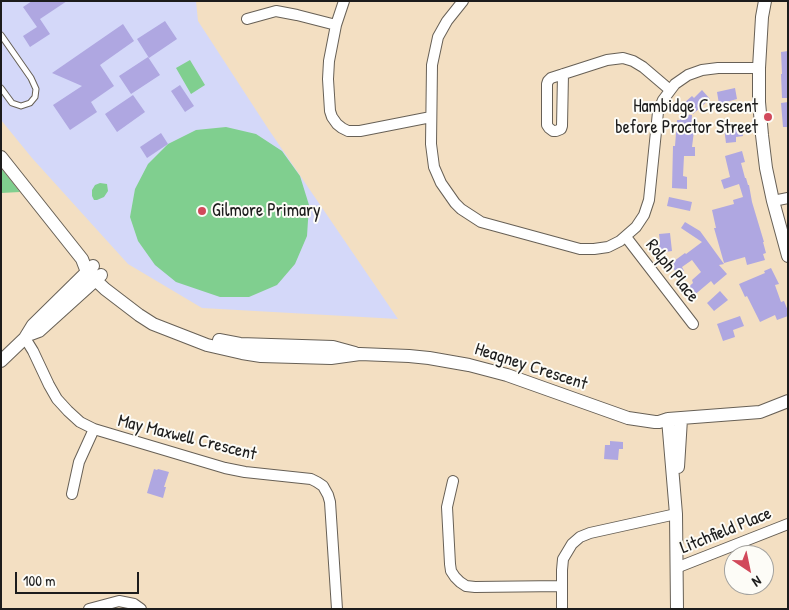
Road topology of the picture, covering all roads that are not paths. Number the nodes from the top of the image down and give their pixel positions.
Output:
1 (344, 1) edge
2 (463, 1) edge
3 (765, 1) edge
4 (247, 19) dead end
5 (336, 25) junction
6 (1, 35) edge
7 (759, 68) junction
8 (563, 74) junction
9 (1, 88) edge
10 (670, 90) junction
11 (431, 117) junction
12 (1, 157) edge
13 (788, 198) edge
14 (772, 201) junction
15 (626, 237) junction
16 (788, 256) edge
17 (92, 270) junction
18 (693, 324) dead end
19 (25, 338) junction
20 (1, 361) edge
21 (787, 405) edge
22 (672, 423) junction
23 (94, 429) junction
24 (453, 481) dead end
25 (72, 494) dead end
26 (676, 514) junction
27 (788, 524) edge
28 (676, 568) junction
29 (562, 586) junction
30 (89, 609) edge
31 (142, 609) edge
32 (337, 609) edge
33 (562, 609) edge
34 (677, 609) edge

1 - 5 street
2 - 11 street
3 - 7 street
4 - 5 street
5 - 11 street
6 - 9 lane
7 - 10 street
7 - 14 street
8 - 8 street
8 - 10 street
10 - 15 street
11 - 15 street
12 - 17 street, Heagney Crescent
13 - 14 street
14 - 16 street
15 - 18 street, Rolph Place
17 - 19 street
17 - 22 street, Heagney Crescent
19 - 20 street
19 - 23 street, May Maxwell Crescent
21 - 22 street, Heagney Crescent
22 - 26 street
23 - 25 street
23 - 32 street, May Maxwell Crescent
24 - 29 street
26 - 28 street
26 - 29 street
27 - 28 street, Litchfield Place
28 - 34 street
29 - 33 street
30 - 31 street

